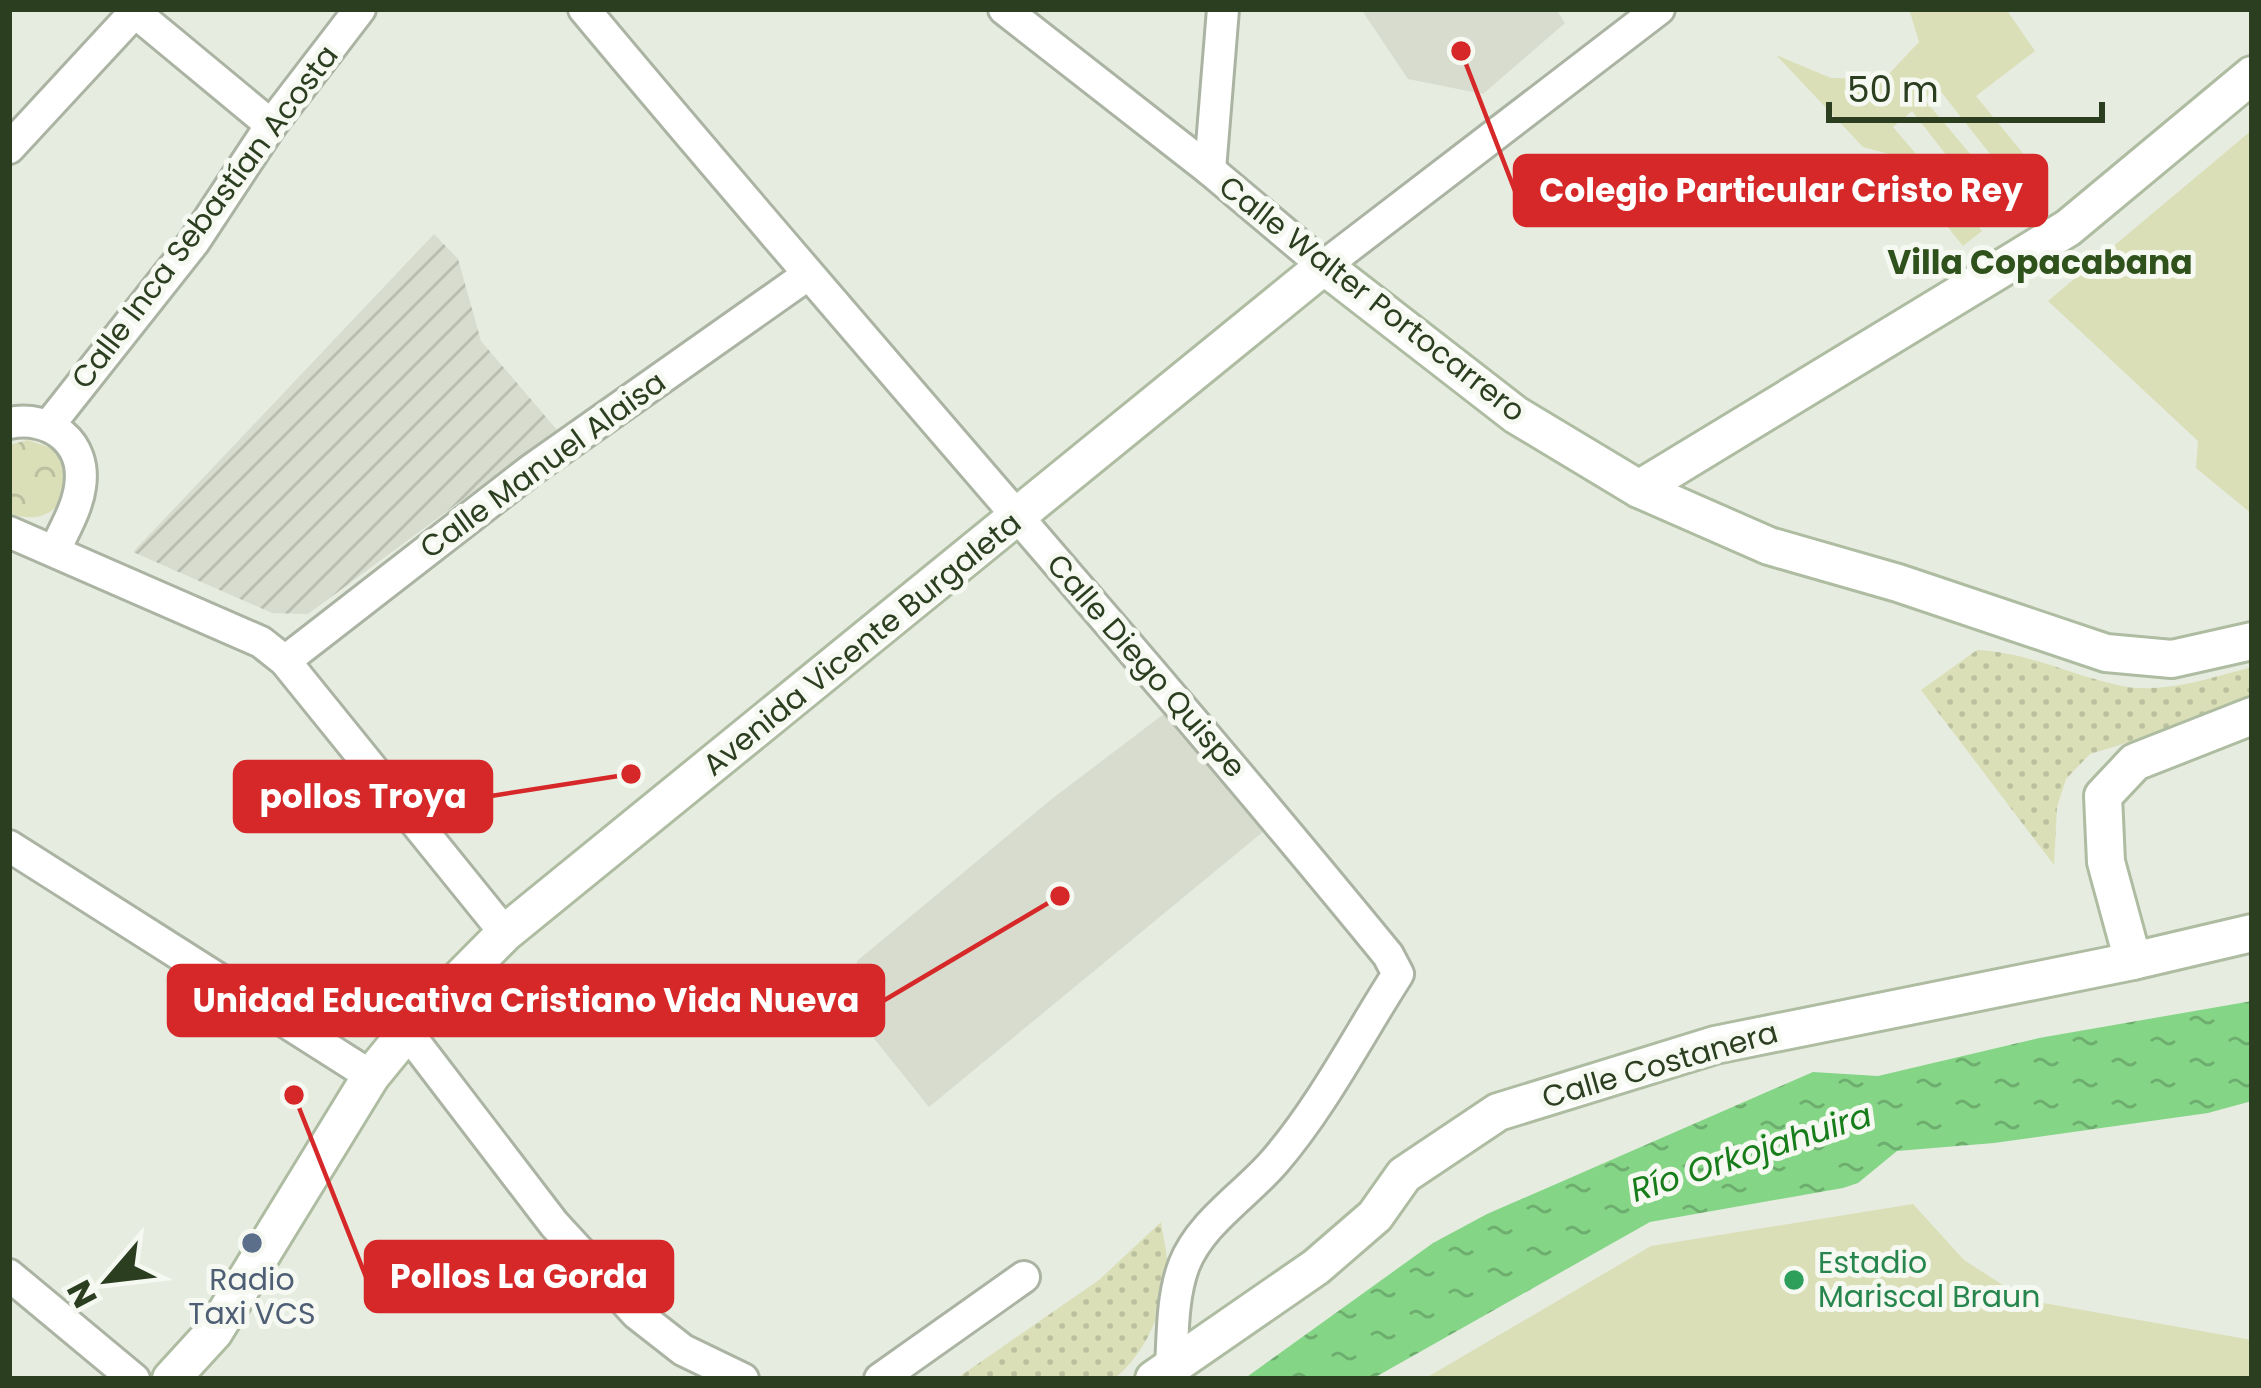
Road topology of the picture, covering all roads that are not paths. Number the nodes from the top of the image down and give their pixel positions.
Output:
1 (360, 9) edge
2 (584, 9) edge
3 (1004, 9) edge
4 (1223, 9) edge
5 (1659, 9) edge
6 (133, 11) edge
7 (2252, 75) edge
8 (271, 125) junction
9 (9, 148) edge
10 (1210, 170) junction
11 (1324, 266) junction
12 (806, 276) junction
13 (9, 423) edge
14 (50, 424) junction
15 (1639, 489) junction
16 (1019, 518) junction
17 (14, 542) edge
18 (55, 550) junction
19 (2252, 641) edge
20 (285, 661) junction
21 (2252, 716) edge
22 (9, 846) edge
23 (505, 933) junction
24 (2252, 933) edge
25 (2133, 961) junction
26 (406, 1032) junction
27 (371, 1076) junction
28 (9, 1275) edge
29 (1024, 1276) dead end
30 (1162, 1373) edge
31 (134, 1379) edge
32 (171, 1379) edge
33 (743, 1379) edge
34 (880, 1379) edge

1 - 8 street, Calle Inca Sebastían Acosta
2 - 12 street, Calle Diego Quispe
3 - 10 street, Calle Walter Portocarrero
4 - 10 street
5 - 11 street, Avenida Vicente Burgaleta
6 - 8 street
6 - 9 street
7 - 15 main road
8 - 14 street, Calle Inca Sebastían Acosta
10 - 11 street, Calle Walter Portocarrero
11 - 15 main road, Calle Walter Portocarrero
11 - 16 main road, Avenida Vicente Burgaleta
12 - 16 street, Calle Diego Quispe
12 - 20 street, Calle Manuel Alaisa
13 - 14 street
14 - 18 street
15 - 19 main road, Calle Walter Portocarrero
16 - 23 main road, Avenida Vicente Burgaleta
16 - 30 street, Calle Diego Quispe
17 - 18 street
18 - 20 street
20 - 23 street
21 - 25 main road
22 - 27 street
23 - 26 main road, Avenida Vicente Burgaleta
24 - 25 main road, Calle Costanera
25 - 30 main road, Calle Costanera
26 - 27 main road, Avenida Vicente Burgaleta
26 - 33 street
27 - 32 main road, Avenida Vicente Burgaleta
28 - 31 street
29 - 34 street

